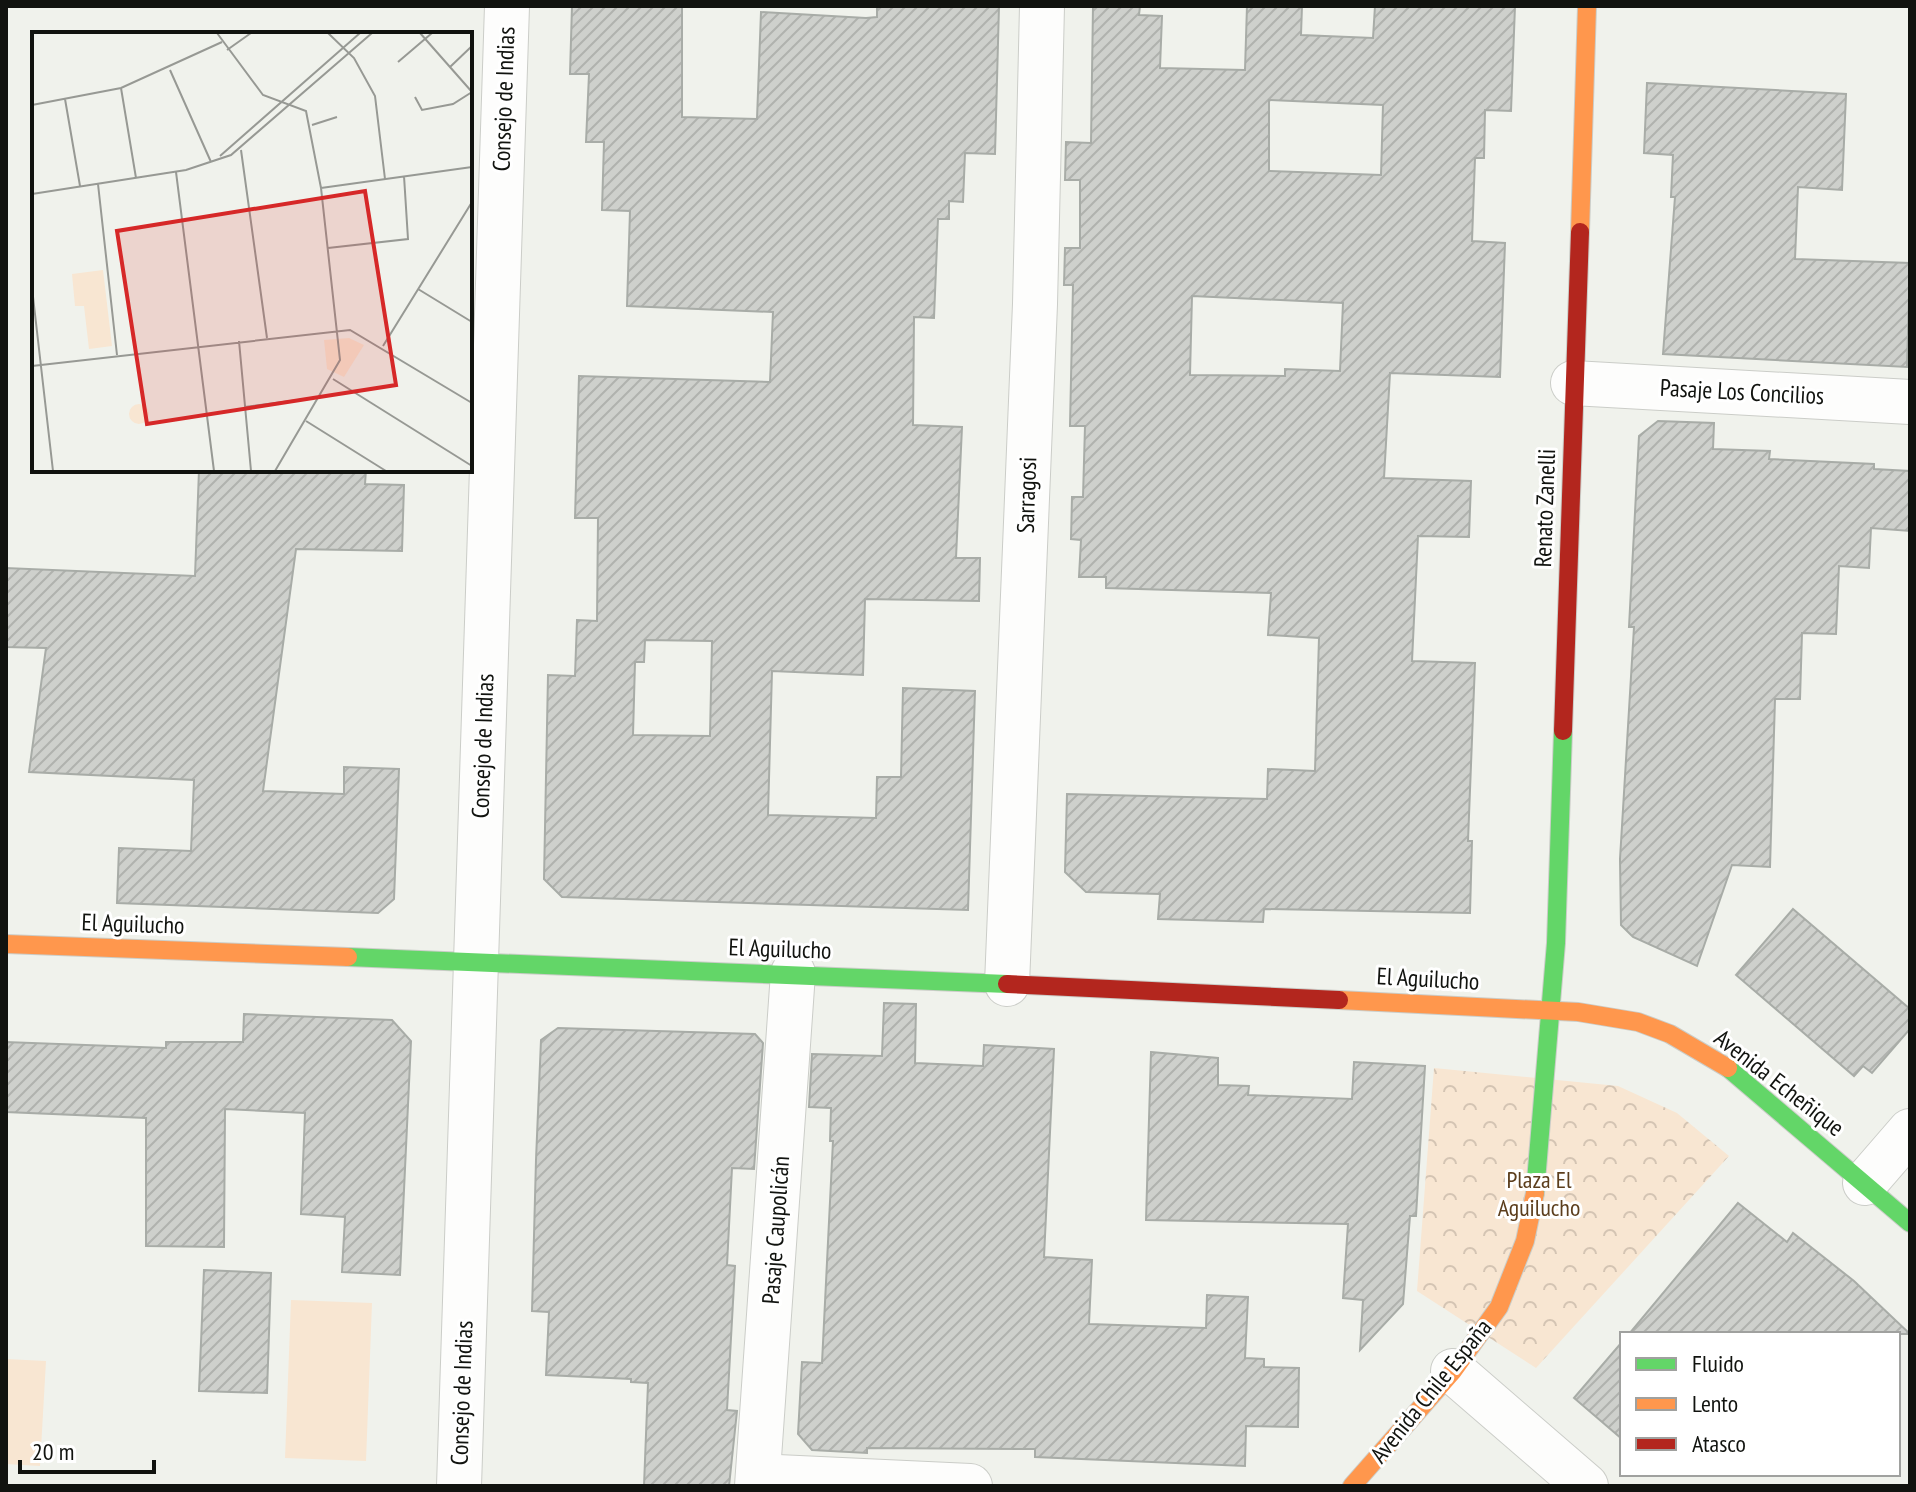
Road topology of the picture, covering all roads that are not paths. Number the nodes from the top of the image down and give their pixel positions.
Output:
1 (507, 6) edge
2 (1042, 6) edge
3 (1587, 6) edge
4 (1573, 383) junction
5 (1910, 402) edge
6 (6, 944) edge
7 (476, 962) junction
8 (793, 973) junction
9 (1007, 984) junction
10 (1552, 1011) junction
11 (1910, 1131) edge
12 (1865, 1183) junction
13 (1910, 1223) edge
14 (1453, 1371) junction
15 (757, 1481) edge
16 (459, 1486) edge
17 (970, 1486) edge
18 (1352, 1486) edge
19 (1586, 1486) edge

1 - 7 street, Consejo de Indias
2 - 9 street, Sarragosi
3 - 4 street, Renato Zanelli
4 - 5 street, Pasaje Los Concilios
4 - 10 street, Renato Zanelli
6 - 7 street, El Aguilucho
7 - 8 street, El Aguilucho
7 - 16 street, Consejo de Indias
8 - 9 street, El Aguilucho
8 - 15 street, Pasaje Caupolicán
9 - 10 street, El Aguilucho
10 - 12 street, Avenida Echeñique
10 - 14 street, Avenida Chile España
11 - 12 street
12 - 13 street, Avenida Echeñique
14 - 18 street, Avenida Chile España
14 - 19 street
15 - 17 street

